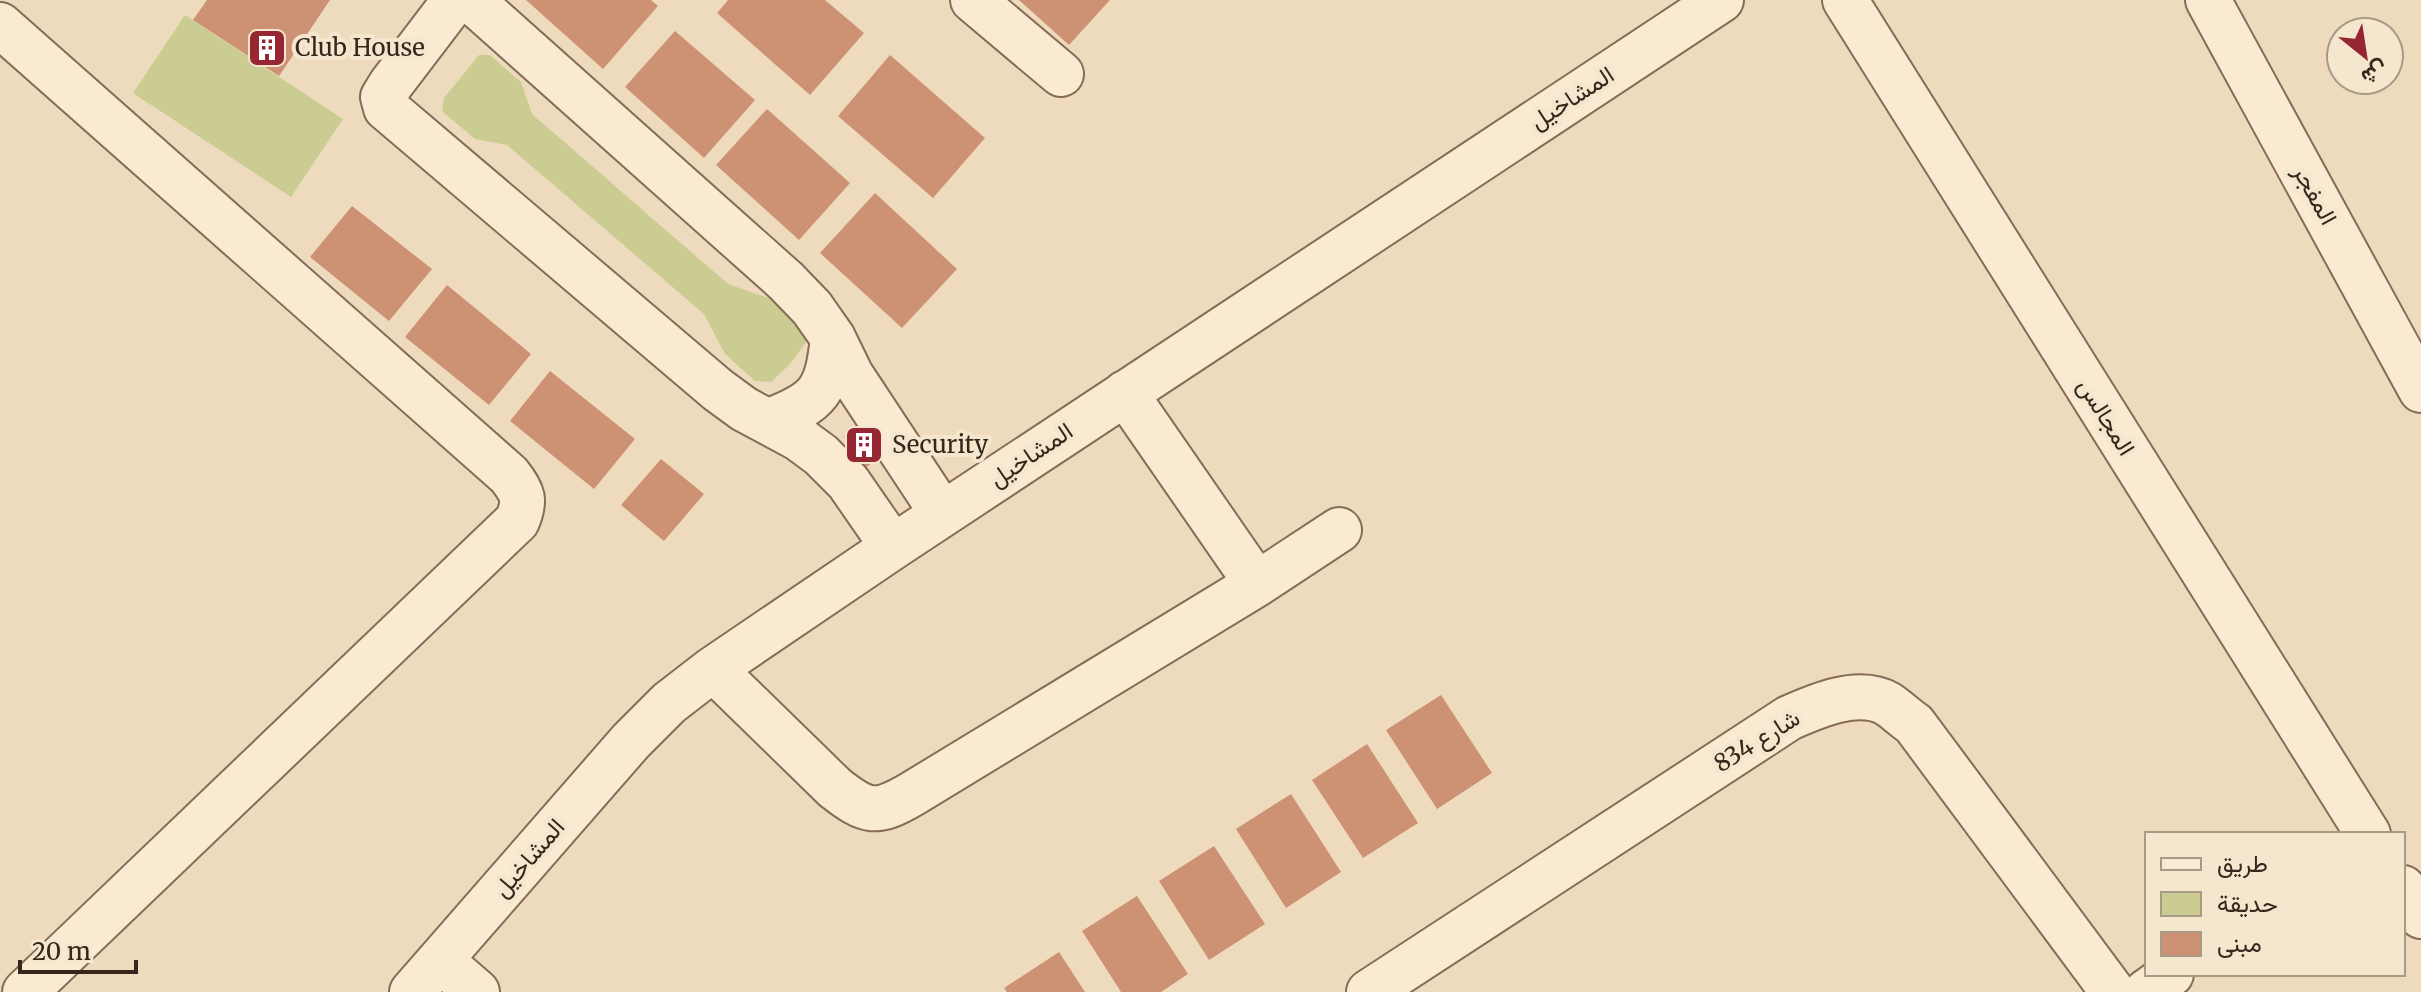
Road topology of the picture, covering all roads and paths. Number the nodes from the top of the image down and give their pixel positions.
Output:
1 (455, 0) edge
2 (471, 0) edge
3 (973, 0) edge
4 (1721, 0) edge
5 (1845, 0) edge
6 (2208, 0) edge
7 (0, 25) edge
8 (1061, 74) dead end
9 (833, 338) junction
10 (2421, 390) edge
11 (1125, 393) junction
12 (769, 421) junction
13 (942, 513) junction
14 (1339, 530) dead end
15 (893, 547) junction
16 (1257, 584) junction
17 (713, 669) junction
18 (2367, 832) edge
19 (2405, 891) edge
20 (2421, 916) edge
21 (440, 960) junction
22 (2168, 976) edge
23 (25, 992) edge
24 (412, 992) edge
25 (477, 992) edge
26 (1369, 992) edge
27 (2113, 992) edge
28 (2146, 992) edge

1 - 12 street
2 - 9 street
3 - 8 street
4 - 11 street, المشاخيل
5 - 18 street, المجالس
6 - 10 street, المفجر
7 - 23 street
9 - 12 street
9 - 13 street
11 - 13 street, المشاخيل
11 - 16 street
12 - 15 street
13 - 15 street, المشاخيل
14 - 16 street
15 - 17 street, المشاخيل
16 - 17 street
17 - 21 street, المشاخيل
19 - 20 street
21 - 24 street, المشاخيل
21 - 25 street
22 - 28 street
26 - 27 street, شارع 834

